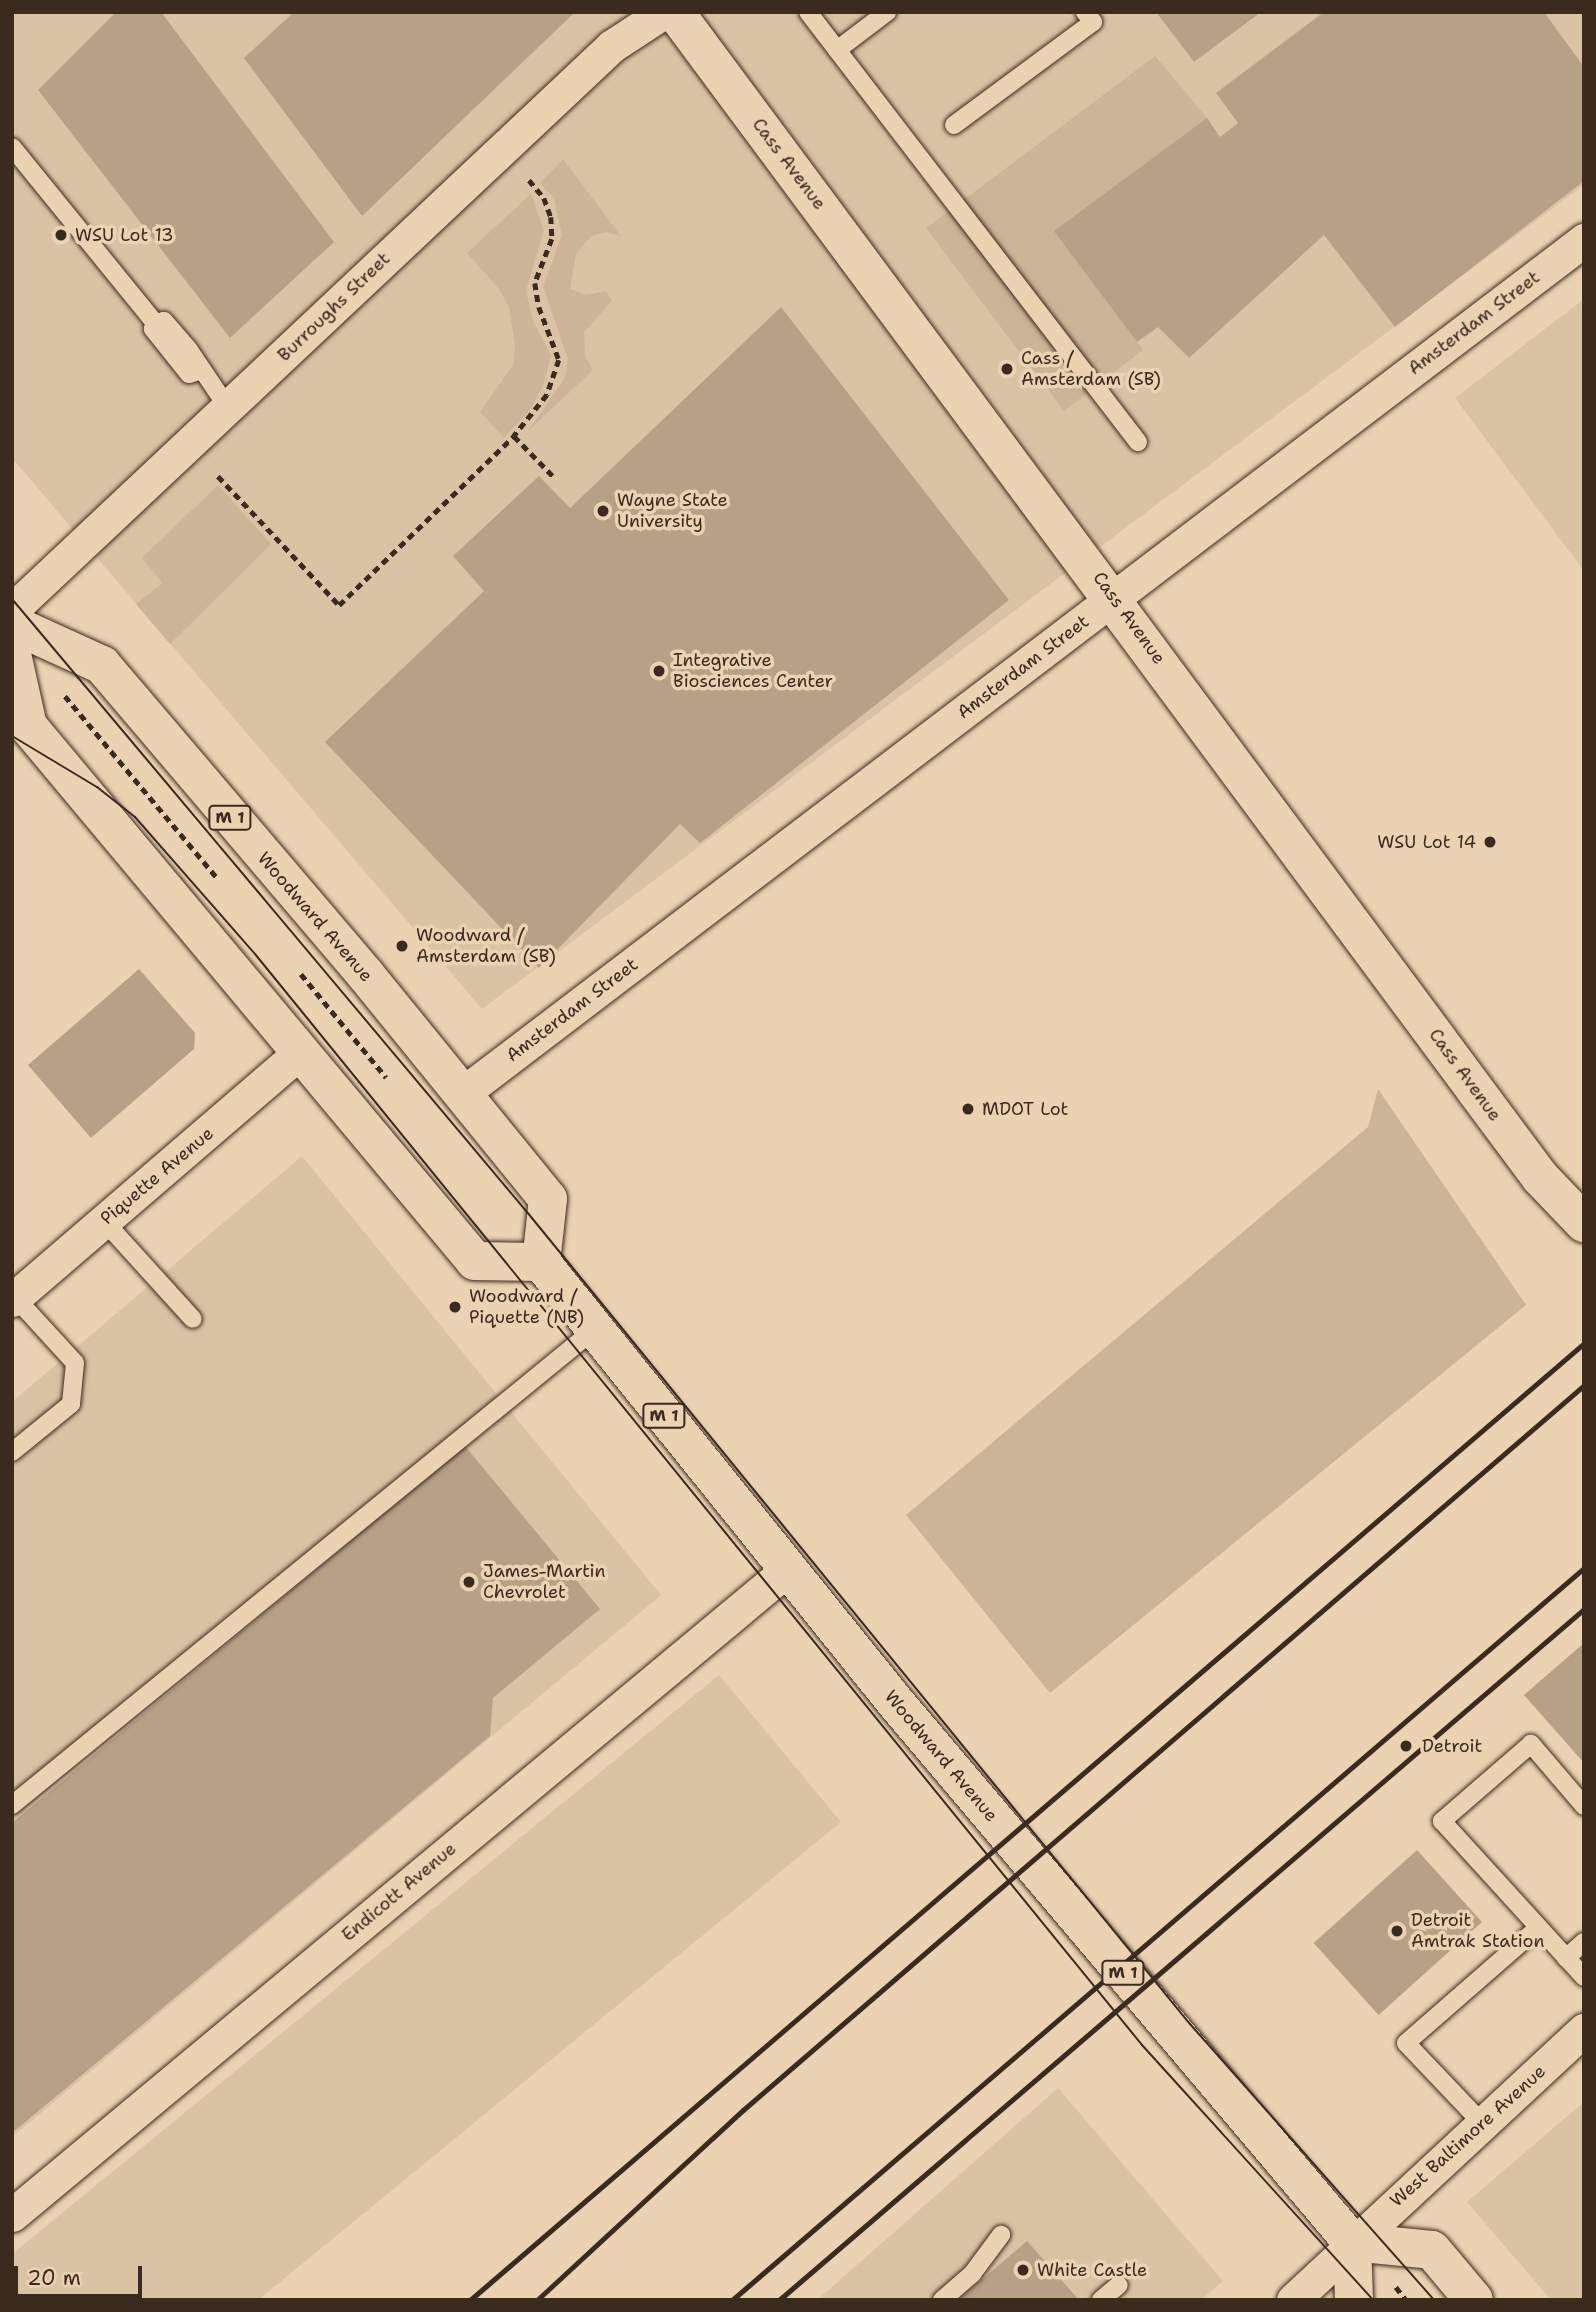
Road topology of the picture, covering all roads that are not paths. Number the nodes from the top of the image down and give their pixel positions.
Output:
1 (664, 12) edge
2 (675, 12) edge
3 (808, 12) edge
4 (887, 12) edge
5 (1086, 12) edge
6 (837, 50) junction
7 (954, 125) dead end
8 (12, 147) edge
9 (1584, 240) edge
10 (228, 408) junction
11 (1138, 443) dead end
12 (1114, 598) junction
13 (12, 610) edge
14 (12, 624) edge
15 (12, 654) edge
16 (301, 1051) junction
17 (463, 1093) junction
18 (104, 1221) junction
19 (1584, 1223) edge
20 (541, 1262) junction
21 (13, 1297) edge
22 (193, 1319) dead end
23 (595, 1329) junction
24 (12, 1452) edge
25 (787, 1570) junction
26 (12, 1805) edge
27 (1584, 1805) edge
28 (1539, 1927) junction
29 (1584, 1942) edge
30 (1566, 1958) junction
31 (1584, 1977) edge
32 (1584, 2030) edge
33 (1482, 2123) junction
34 (12, 2216) edge
35 (1001, 2235) dead end
36 (1352, 2242) junction
37 (1119, 2285) dead end
38 (942, 2300) edge
39 (1101, 2300) edge
40 (1293, 2300) edge
41 (1354, 2300) edge
42 (1474, 2300) edge

1 - 10 street, Burroughs Street
2 - 12 main road, Cass Avenue
3 - 6 lane
4 - 6 lane
5 - 7 lane
6 - 11 lane
8 - 10 lane
9 - 12 street, Amsterdam Street
10 - 13 street, Burroughs Street
12 - 17 street, Amsterdam Street
12 - 19 main road, Cass Avenue
14 - 17 main road, Woodward Avenue / M 1
15 - 16 main road
16 - 18 street, Piquette Avenue
16 - 20 main road
17 - 20 main road, Woodward Avenue / M 1
18 - 21 street, Piquette Avenue
18 - 22 lane
20 - 23 main road, Woodward Avenue / M 1
21 - 24 lane
23 - 25 main road, Woodward Avenue / M 1
23 - 26 lane
25 - 34 street, Endicott Avenue
25 - 36 main road, Woodward Avenue / M 1
27 - 28 lane
28 - 30 lane
28 - 33 lane
29 - 30 lane
30 - 31 lane
32 - 33 street, West Baltimore Avenue
33 - 36 street, West Baltimore Avenue
35 - 38 lane
36 - 40 street, West Baltimore Avenue
36 - 41 main road
36 - 42 main road
37 - 39 lane

